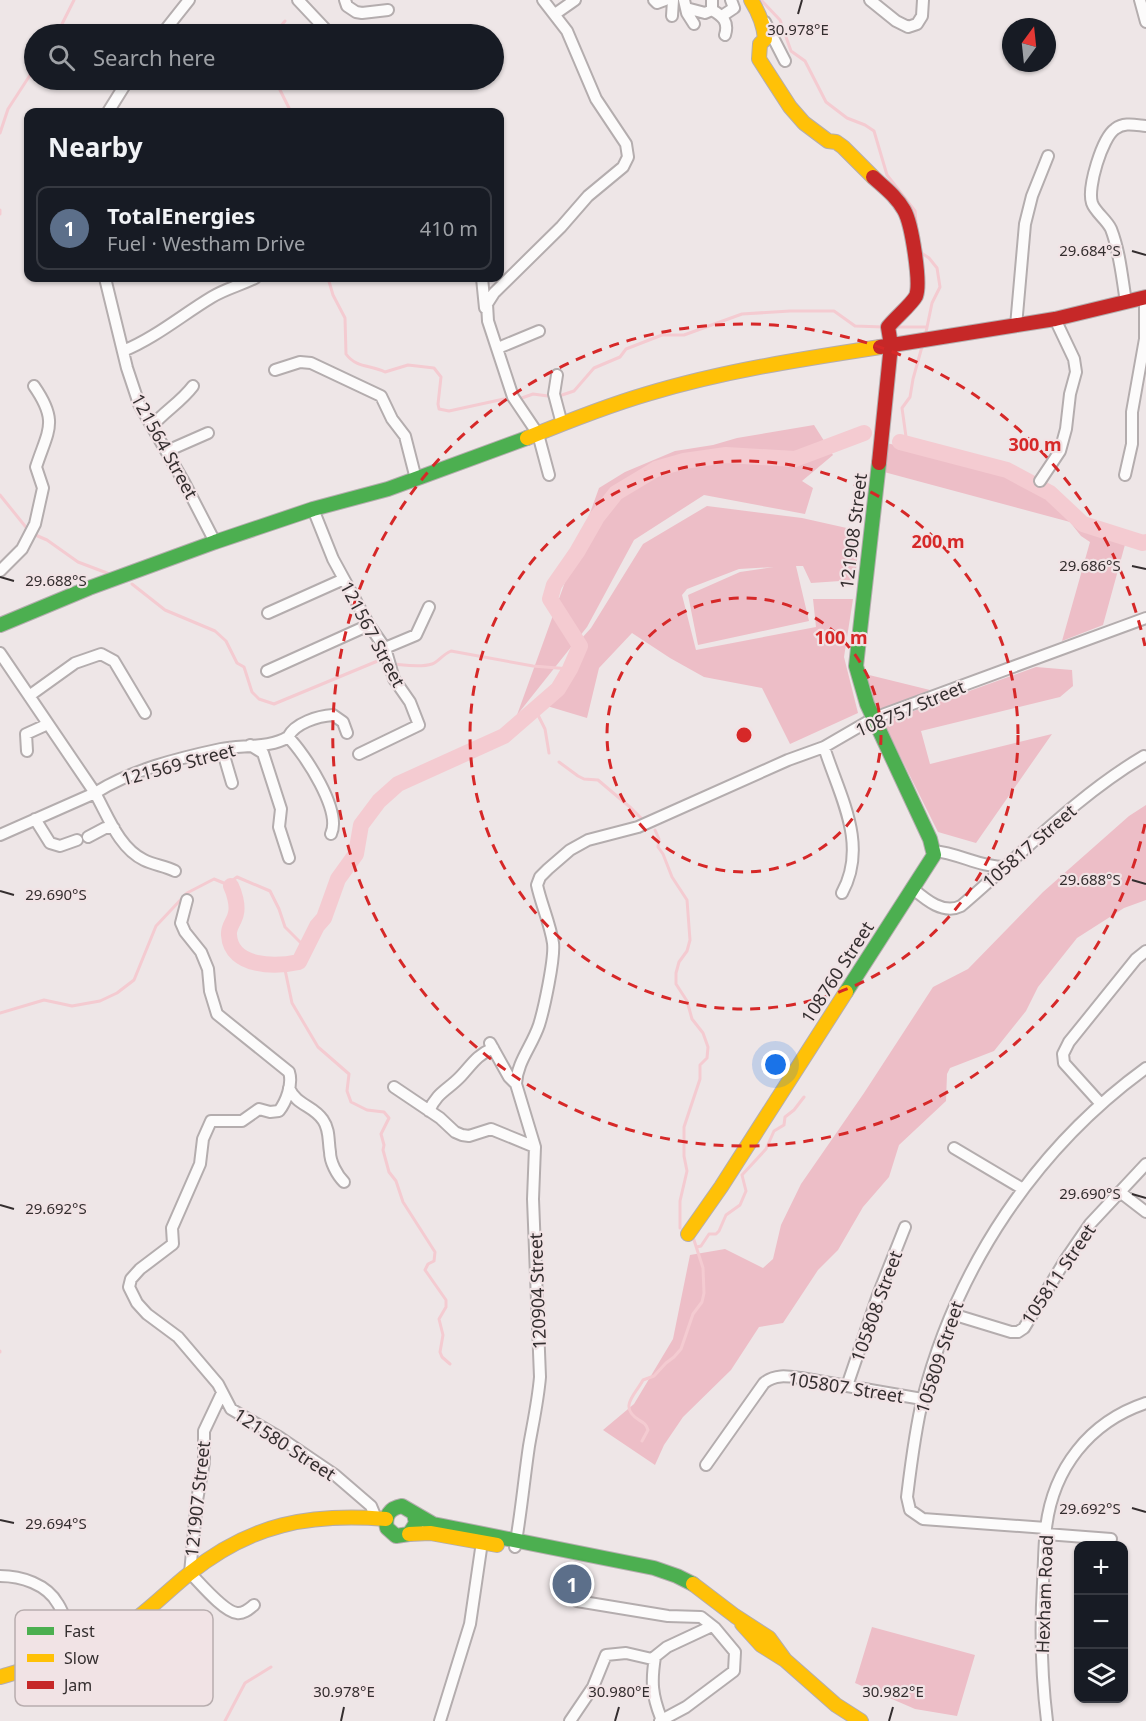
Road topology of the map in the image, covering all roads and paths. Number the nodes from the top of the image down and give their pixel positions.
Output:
1 (189, 0) edge
2 (298, 0) edge
3 (345, 0) edge
4 (543, 0) edge
5 (575, 0) edge
6 (674, 0) edge
7 (731, 0) edge
8 (751, 0) edge
9 (870, 0) edge
10 (923, 0) edge
11 (1140, 0) edge
12 (685, 4) edge
13 (715, 8) edge
14 (388, 10) dead end
15 (555, 14) junction
16 (760, 14) junction
17 (672, 16) dead end
18 (1146, 22) edge
19 (170, 24) edge
20 (321, 24) edge
21 (694, 24) dead end
22 (725, 35) dead end
23 (785, 61) dead end
24 (122, 90) edge
25 (110, 108) edge
26 (1146, 126) edge
27 (1048, 156) dead end
28 (106, 282) edge
29 (246, 282) edge
30 (483, 282) edge
31 (1145, 297) edge
32 (1126, 302) junction
33 (486, 314) junction
34 (1055, 319) junction
35 (1016, 326) junction
36 (538, 331) dead end
37 (895, 344) junction
38 (498, 348) junction
39 (123, 351) junction
40 (275, 370) dead end
41 (557, 375) dead end
42 (33, 386) dead end
43 (193, 386) dead end
44 (562, 424) junction
45 (152, 426) junction
46 (208, 433) dead end
47 (538, 434) junction
48 (167, 452) junction
49 (549, 475) dead end
50 (1125, 476) dead end
51 (416, 479) junction
52 (1040, 481) dead end
53 (313, 509) junction
54 (215, 542) junction
55 (0, 571) edge
56 (344, 579) junction
57 (429, 607) dead end
58 (268, 613) dead end
59 (1146, 618) edge
60 (0, 625) edge
61 (369, 626) junction
62 (385, 648) junction
63 (0, 653) edge
64 (267, 671) dead end
65 (29, 696) junction
66 (145, 713) dead end
67 (874, 718) junction
68 (48, 724) junction
69 (346, 733) dead end
70 (288, 737) junction
71 (250, 745) junction
72 (824, 747) junction
73 (222, 749) junction
74 (27, 751) dead end
75 (359, 754) dead end
76 (1143, 756) dead end
77 (232, 783) dead end
78 (95, 793) junction
79 (35, 819) junction
80 (114, 828) junction
81 (331, 834) dead end
82 (0, 835) edge
83 (934, 851) junction
84 (289, 858) dead end
85 (1004, 867) junction
86 (175, 871) dead end
87 (912, 888) junction
88 (842, 893) dead end
89 (187, 900) dead end
90 (1146, 951) edge
91 (1146, 1068) edge
92 (516, 1084) junction
93 (290, 1088) junction
94 (394, 1088) dead end
95 (1101, 1104) junction
96 (429, 1111) junction
97 (535, 1147) junction
98 (954, 1148) dead end
99 (1146, 1164) edge
100 (344, 1182) dead end
101 (1023, 1189) junction
102 (1120, 1192) junction
103 (1146, 1212) edge
104 (905, 1227) dead end
105 (688, 1234) dead end
106 (952, 1314) junction
107 (847, 1386) junction
108 (222, 1393) junction
109 (922, 1399) junction
110 (1146, 1402) edge
111 (706, 1465) dead end
112 (414, 1514) junction
113 (381, 1518) junction
114 (1046, 1531) junction
115 (409, 1534) junction
116 (1111, 1539) dead end
117 (482, 1542) junction
118 (516, 1544) junction
119 (190, 1573) junction
120 (0, 1576) edge
121 (577, 1601) dead end
122 (254, 1605) dead end
123 (61, 1610) edge
124 (148, 1610) edge
125 (712, 1626) junction
126 (655, 1657) junction
127 (15, 1672) edge
128 (0, 1677) edge
129 (660, 1720) edge
130 (440, 1721) edge
131 (570, 1721) edge
132 (861, 1721) edge
133 (1047, 1721) edge

1 - 19 street
2 - 20 street
3 - 14 street
4 - 15 street
5 - 15 street
6 - 17 street
7 - 13 street
8 - 16 street
9 - 10 street
11 - 18 street
12 - 13 street
12 - 21 street
13 - 22 street
15 - 33 street
16 - 23 street
16 - 37 street, 121908 Street
24 - 25 street
26 - 32 street
27 - 35 street
28 - 39 street, 121564 Street
29 - 39 street
30 - 33 street
31 - 32 street
31 - 50 street
32 - 34 street
33 - 38 street
34 - 35 street
34 - 52 street
35 - 37 street
36 - 38 street
37 - 44 street
37 - 67 street, 121908 Street
38 - 47 street
39 - 45 street, 121564 Street
40 - 51 street
41 - 44 street
42 - 55 street
43 - 45 street
44 - 47 street
45 - 48 street, 121564 Street
46 - 48 street
47 - 49 street
47 - 51 street
48 - 54 street, 121564 Street
51 - 53 street
53 - 54 street
53 - 56 street, 121567 Street
54 - 60 street
56 - 58 street
56 - 61 street, 121567 Street
57 - 62 street
59 - 67 street, 108757 Street
61 - 62 street, 121567 Street
61 - 64 street
62 - 75 street, 121567 Street
63 - 65 street
65 - 66 street
65 - 68 street
67 - 72 street, 108757 Street
67 - 83 street
68 - 74 street
68 - 78 street
69 - 70 street
70 - 71 street, 121569 Street
70 - 81 street
71 - 73 street, 121569 Street
71 - 84 street
72 - 88 street
72 - 92 street, 108757 Street
73 - 77 street
73 - 78 street, 121569 Street
76 - 85 street, 105817 Street
78 - 79 street, 121569 Street
78 - 80 street
79 - 80 street
79 - 82 street, 121569 Street
80 - 86 street
83 - 85 street
83 - 87 street, 108760 Street
85 - 87 street, 105817 Street
87 - 105 street, 108760 Street
89 - 93 street
90 - 95 street
91 - 95 street, 105809 Street
92 - 96 street, 120904 Street
92 - 97 street, 120904 Street
93 - 100 street
93 - 108 street, 121580 Street
94 - 96 street
95 - 101 street, 105809 Street
96 - 97 street
97 - 118 street, 120904 Street
98 - 101 street
99 - 102 street, 105811 Street
101 - 106 street, 105809 Street
102 - 103 street
102 - 106 street, 105811 Street
104 - 107 street, 105808 Street
106 - 109 street, 105809 Street
107 - 109 street, 105807 Street
107 - 111 street, 105807 Street
108 - 113 street, 121580 Street
108 - 119 street, 121907 Street
109 - 114 street, 105809 Street
110 - 114 street, Hexham Road
112 - 113 street
112 - 115 street
112 - 118 street
113 - 115 street
113 - 119 street
114 - 116 street
114 - 133 street, Hexham Road
115 - 117 street
117 - 118 street
117 - 130 street
118 - 132 street
119 - 122 street
119 - 124 street
120 - 123 street
121 - 125 street
125 - 126 street
125 - 129 street
126 - 129 street
126 - 131 street
127 - 128 street

